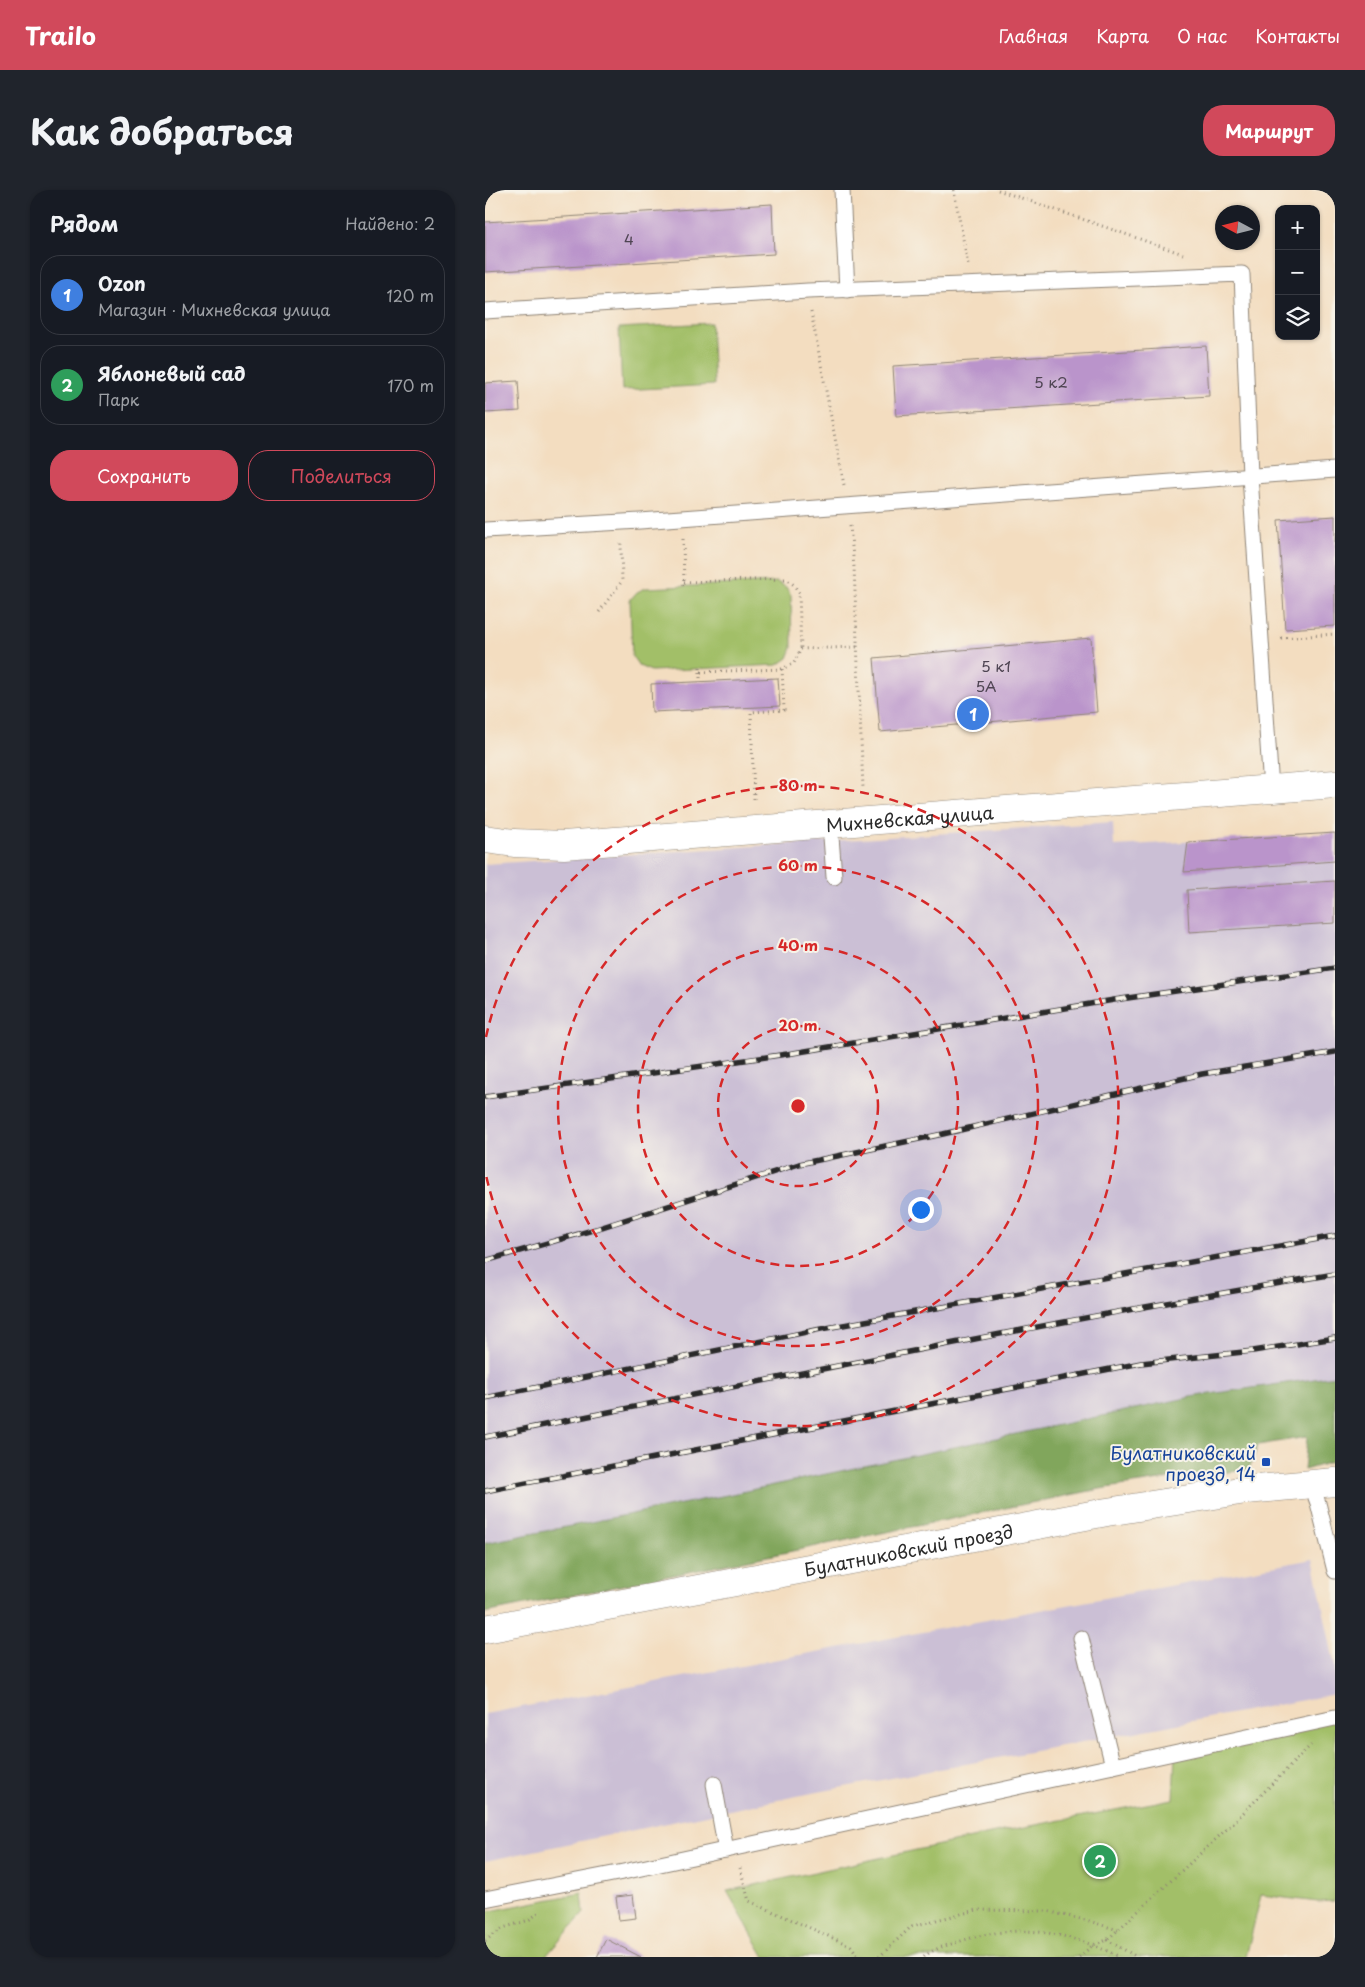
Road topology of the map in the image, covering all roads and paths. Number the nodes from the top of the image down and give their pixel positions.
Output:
1 (842, 190) edge
2 (954, 190) edge
3 (998, 190) edge
4 (1186, 255) dead end
5 (971, 285) junction
6 (847, 290) junction
7 (807, 291) junction
8 (485, 312) edge
9 (1335, 470) edge
10 (1250, 476) junction
11 (848, 505) junction
12 (682, 517) junction
13 (620, 522) junction
14 (485, 530) edge
15 (599, 612) dead end
16 (1335, 634) edge
17 (1260, 639) junction
18 (857, 647) junction
19 (801, 649) junction
20 (782, 669) junction
21 (700, 682) dead end
22 (1335, 784) edge
23 (863, 788) dead end
24 (1271, 789) junction
25 (754, 800) dead end
26 (830, 822) junction
27 (485, 839) edge
28 (834, 877) dead end
29 (1323, 1483) edge
30 (1335, 1571) edge
31 (485, 1630) edge
32 (1081, 1638) dead end
33 (1335, 1718) edge
34 (1314, 1743) dead end
35 (1113, 1766) junction
36 (714, 1784) dead end
37 (730, 1849) junction
38 (547, 1887) junction
39 (485, 1899) edge
40 (1117, 1930) junction
41 (1107, 1940) junction
42 (485, 1941) edge
43 (1093, 1945) junction
44 (859, 1957) edge
45 (879, 1957) edge
46 (924, 1957) edge
47 (1079, 1957) edge
48 (1120, 1957) edge
49 (1137, 1957) edge

1 - 6 lane
2 - 5 path
3 - 4 path
5 - 6 lane
5 - 10 lane
6 - 7 lane
7 - 8 lane
7 - 11 path
9 - 10 lane
10 - 11 lane
10 - 17 lane
11 - 12 lane
11 - 18 path
12 - 13 lane
12 - 19 path
13 - 14 lane
13 - 15 path
16 - 17 path
17 - 24 lane
18 - 19 path
18 - 23 path
19 - 20 path
20 - 21 path
20 - 25 path
22 - 24 street, Михневская улица
24 - 26 street, Михневская улица
26 - 27 street, Михневская улица
26 - 28 lane
29 - 30 lane
29 - 31 street, Булатниковский проезд
32 - 35 lane
33 - 35 lane
34 - 40 path
35 - 37 lane
36 - 37 lane
37 - 38 lane
37 - 44 path
38 - 39 lane
38 - 42 path
40 - 41 path
40 - 45 path
41 - 43 path
41 - 49 path
43 - 46 path
43 - 47 path
43 - 48 path

